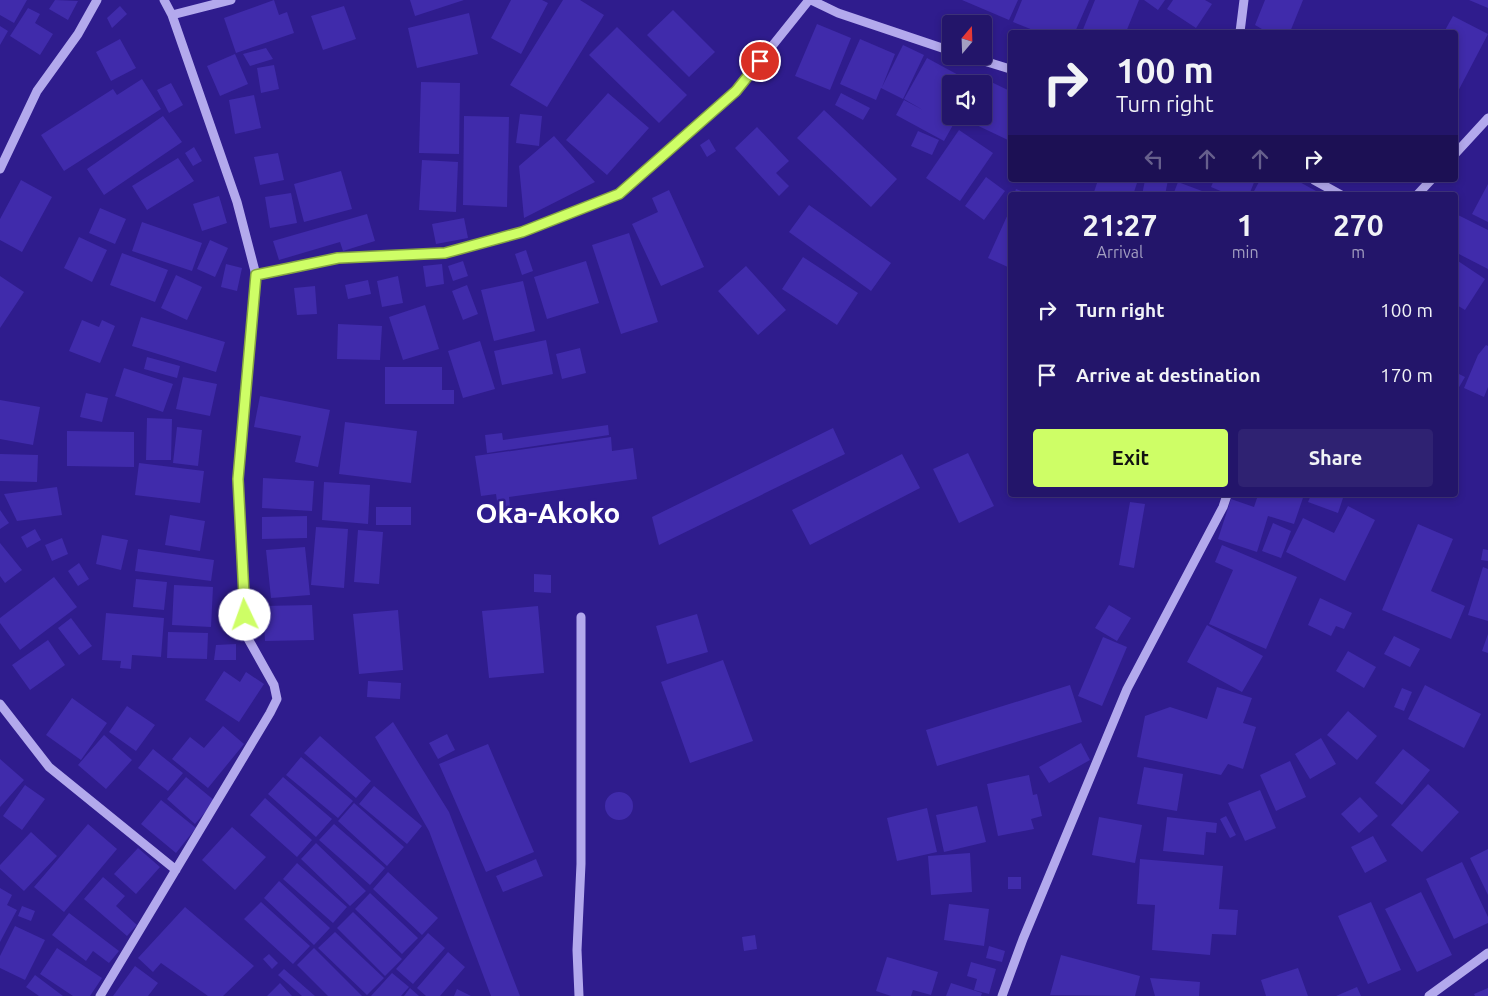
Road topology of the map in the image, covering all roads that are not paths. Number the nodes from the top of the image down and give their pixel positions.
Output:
1 (97, 0) edge
2 (164, 0) edge
3 (231, 0) edge
4 (810, 0) edge
5 (1244, 0) edge
6 (172, 15) junction
7 (1240, 30) edge
8 (942, 48) edge
9 (992, 63) edge
10 (1008, 68) edge
11 (1488, 118) edge
12 (1458, 151) edge
13 (0, 169) edge
14 (1318, 182) edge
15 (1429, 182) edge
16 (1336, 192) edge
17 (1420, 192) edge
18 (256, 275) junction
19 (1226, 497) edge
20 (581, 617) dead end
21 (0, 704) edge
22 (176, 870) junction
23 (1488, 953) edge
24 (100, 996) edge
25 (579, 996) edge
26 (1002, 996) edge
27 (1429, 996) edge

1 - 13 street
2 - 6 street
3 - 6 street
4 - 8 street
4 - 18 street
5 - 7 street
6 - 18 street
9 - 10 street
11 - 12 street
14 - 16 street
15 - 17 street
18 - 22 street
19 - 26 street
20 - 25 street
21 - 22 street
22 - 24 street
23 - 27 street

